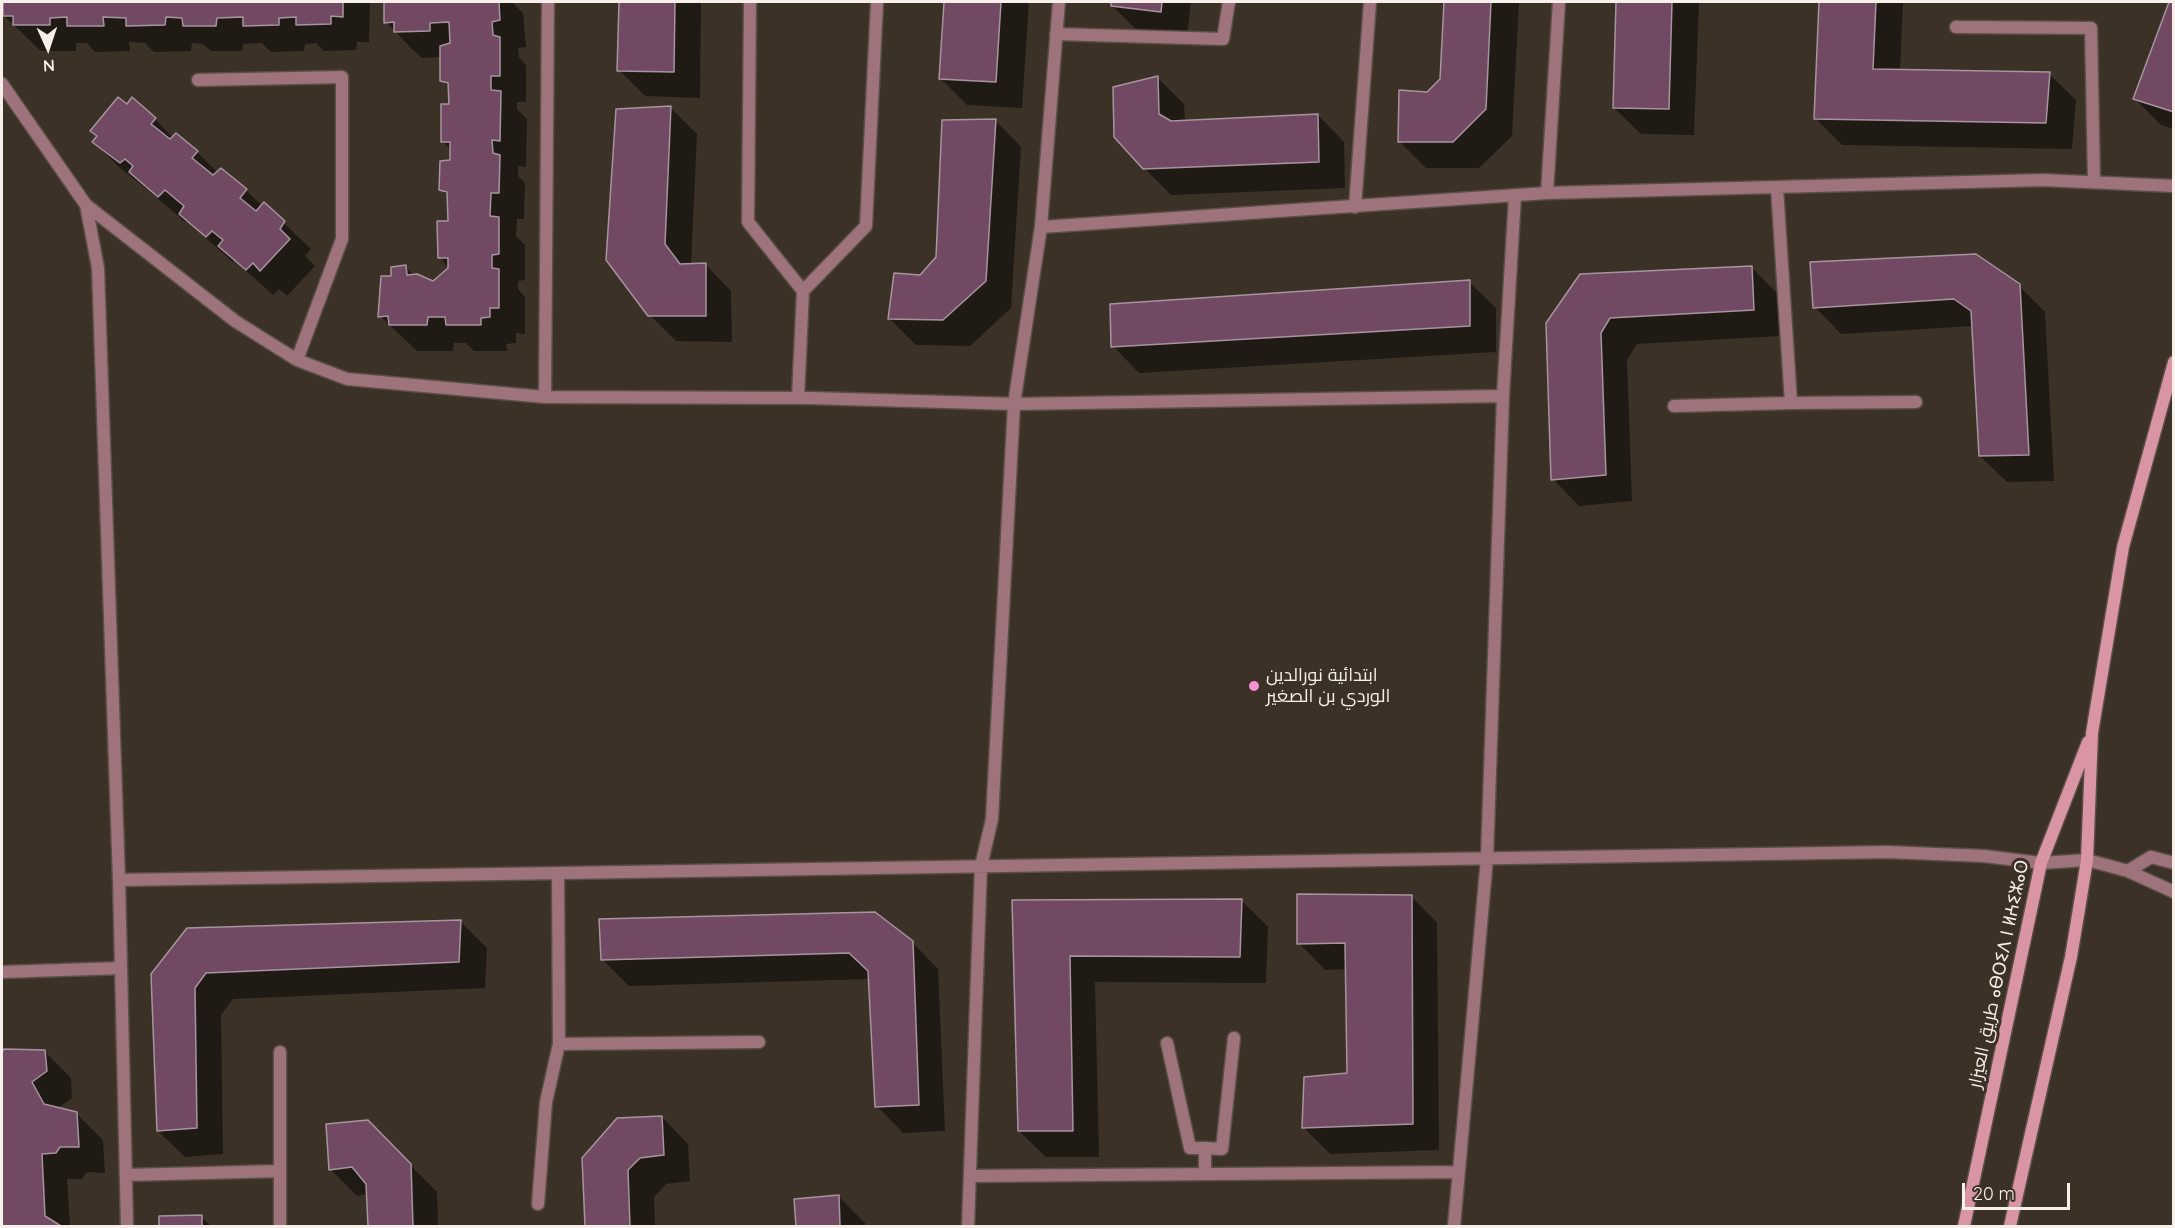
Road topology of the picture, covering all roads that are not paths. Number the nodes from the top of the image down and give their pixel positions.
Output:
1 (548, 2) edge
2 (750, 2) edge
3 (877, 2) edge
4 (1059, 2) edge
5 (1229, 2) edge
6 (1370, 2) edge
7 (1559, 2) edge
8 (1956, 27) dead end
9 (1056, 34) junction
10 (198, 80) dead end
11 (2, 84) edge
12 (2094, 182) junction
13 (2174, 186) edge
14 (1777, 188) junction
15 (1547, 194) junction
16 (1515, 196) junction
17 (86, 205) junction
18 (1355, 207) junction
19 (1041, 227) junction
20 (803, 291) junction
21 (297, 360) junction
22 (2174, 362) edge
23 (1503, 396) junction
24 (545, 397) junction
25 (798, 398) junction
26 (1916, 402) dead end
27 (1791, 403) junction
28 (1014, 404) junction
29 (1674, 406) dead end
30 (2092, 733) junction
31 (1487, 858) junction
32 (2087, 861) junction
33 (2041, 863) junction
34 (2174, 863) edge
35 (981, 866) junction
36 (2128, 871) junction
37 (558, 873) junction
38 (119, 880) junction
39 (2174, 892) edge
40 (121, 968) junction
41 (2, 972) edge
42 (1234, 1038) dead end
43 (759, 1042) dead end
44 (1167, 1043) dead end
45 (559, 1044) junction
46 (280, 1052) dead end
47 (1205, 1148) junction
48 (280, 1171) junction
49 (1458, 1172) junction
50 (1205, 1174) junction
51 (126, 1175) junction
52 (971, 1176) junction
53 (538, 1204) dead end
54 (127, 1227) edge
55 (280, 1227) edge
56 (968, 1227) edge
57 (1454, 1227) edge
58 (1964, 1227) edge
59 (2010, 1227) edge

1 - 24 street
2 - 20 street
3 - 20 street
4 - 9 street
5 - 9 street
6 - 18 street
7 - 15 street
8 - 12 street
9 - 19 street
10 - 21 street
11 - 17 street
12 - 13 street
12 - 14 street
14 - 15 street
14 - 27 street
15 - 16 street
16 - 18 street
16 - 23 street
17 - 21 street
17 - 38 street
18 - 19 street
19 - 28 street
20 - 25 street
21 - 24 street
22 - 30 main road
23 - 28 street
23 - 31 street
24 - 25 street
25 - 28 street
26 - 27 street
27 - 29 street
28 - 35 street
30 - 32 main road
30 - 33 main road, طريق العيزار ⴰⴱⵔⵉⴷ ⵏ ⵍⵄⵉⵣⴰⵔ
31 - 33 street
31 - 35 street
31 - 49 street
32 - 33 street
32 - 36 street
32 - 59 main road
33 - 58 main road, طريق العيزار ⴰⴱⵔⵉⴷ ⵏ ⵍⵄⵉⵣⴰⵔ
34 - 36 street
35 - 37 street
35 - 52 street
36 - 39 street
37 - 38 street
37 - 45 street
38 - 40 street
40 - 41 street
40 - 51 street
42 - 47 street
43 - 45 street
44 - 47 street
45 - 53 street
46 - 48 street
47 - 50 street
48 - 51 street
48 - 55 street
49 - 50 street
49 - 57 street
50 - 52 street
51 - 54 street
52 - 56 street

